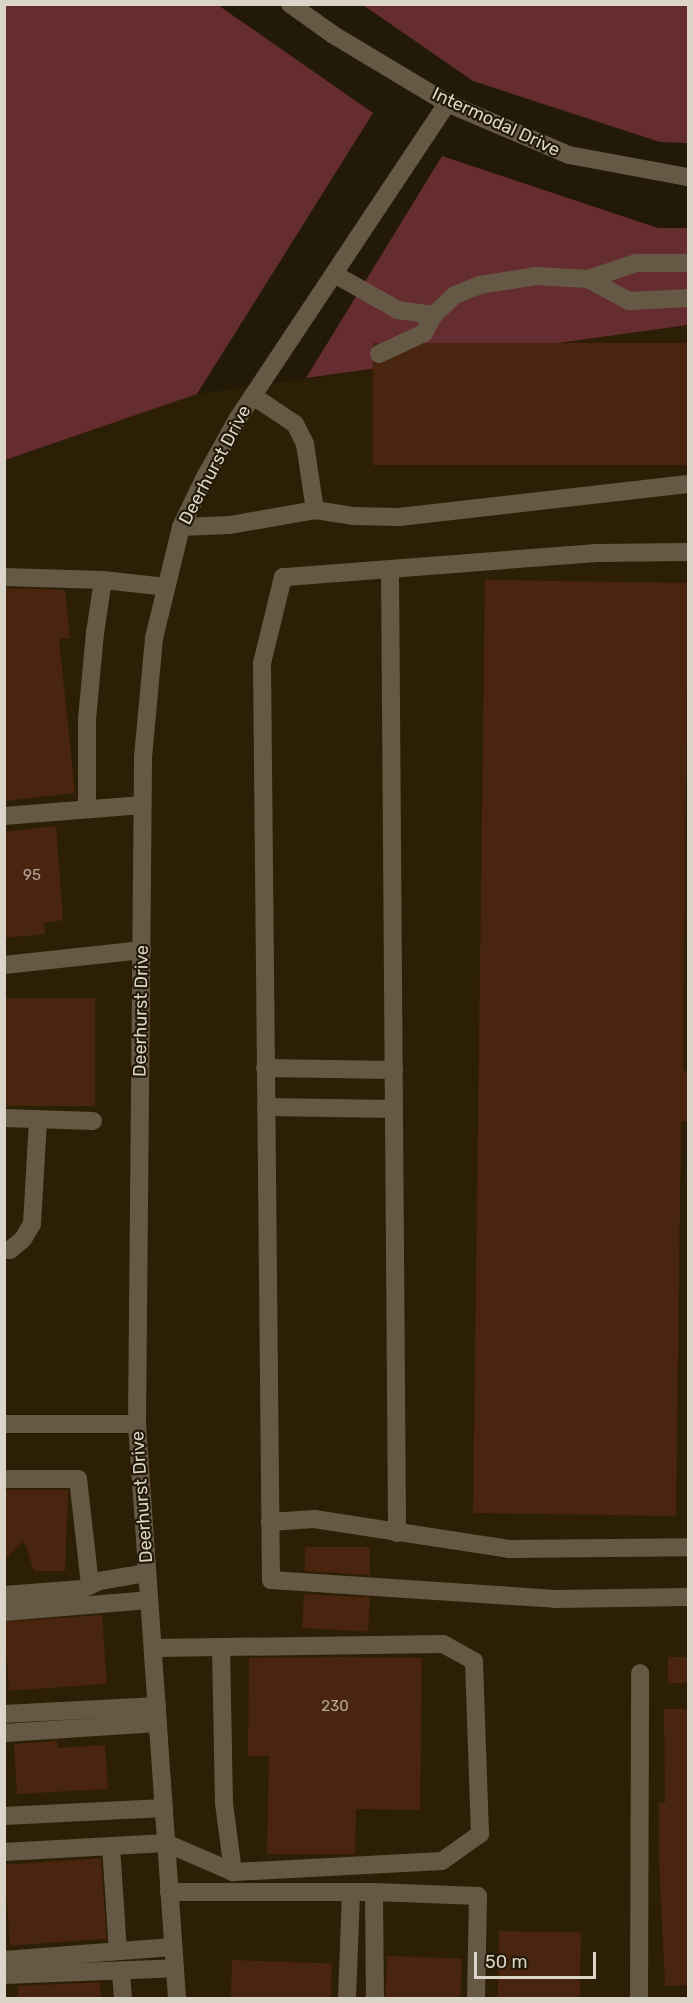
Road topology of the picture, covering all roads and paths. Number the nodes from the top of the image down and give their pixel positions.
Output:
1 (290, 4) edge
2 (447, 103) junction
3 (688, 177) edge
4 (688, 263) edge
5 (334, 274) junction
6 (588, 279) junction
7 (688, 298) edge
8 (434, 315) junction
9 (379, 354) dead end
10 (253, 396) junction
11 (688, 484) edge
12 (315, 510) junction
13 (181, 527) junction
14 (688, 552) edge
15 (390, 571) junction
16 (4, 577) edge
17 (103, 580) junction
18 (166, 587) junction
19 (143, 805) junction
20 (87, 808) junction
21 (4, 816) edge
22 (142, 950) junction
23 (4, 965) edge
24 (266, 1068) junction
25 (394, 1070) junction
26 (266, 1107) junction
27 (394, 1109) junction
28 (4, 1118) edge
29 (38, 1119) junction
30 (93, 1121) dead end
31 (4, 1250) edge
32 (4, 1424) edge
33 (137, 1424) junction
34 (4, 1479) edge
35 (270, 1522) junction
36 (397, 1533) junction
37 (688, 1547) edge
38 (147, 1573) junction
39 (90, 1585) junction
40 (4, 1595) edge
41 (688, 1597) edge
42 (149, 1600) junction
43 (4, 1612) edge
44 (221, 1647) junction
45 (153, 1648) junction
46 (640, 1673) dead end
47 (4, 1714) edge
48 (157, 1714) junction
49 (4, 1733) edge
50 (164, 1808) junction
51 (4, 1816) edge
52 (166, 1842) junction
53 (111, 1846) junction
54 (4, 1852) edge
55 (233, 1872) junction
56 (169, 1892) junction
57 (351, 1892) junction
58 (374, 1892) junction
59 (173, 1947) junction
60 (118, 1951) junction
61 (4, 1960) edge
62 (175, 1968) junction
63 (121, 1971) junction
64 (4, 1975) edge
65 (123, 1998) edge
66 (177, 1998) edge
67 (347, 1998) edge
68 (375, 1998) edge
69 (476, 1998) edge
70 (639, 1998) edge

1 - 2 street, Intermodal Drive
2 - 3 street, Intermodal Drive
2 - 5 street, Deerhurst Drive
4 - 6 street
5 - 8 street
5 - 10 street, Deerhurst Drive
6 - 7 street
6 - 8 street
8 - 9 street
10 - 12 street
10 - 13 street, Deerhurst Drive
11 - 12 street
12 - 13 street
13 - 18 street, Deerhurst Drive
14 - 15 street
15 - 24 street
15 - 25 street
16 - 17 street
17 - 18 street
17 - 20 street
18 - 19 street, Deerhurst Drive
19 - 20 street
19 - 22 street, Deerhurst Drive
20 - 21 street
22 - 23 street
22 - 33 street, Deerhurst Drive
24 - 25 street
24 - 26 street
25 - 27 street
26 - 27 street
26 - 35 street
27 - 36 street
28 - 29 street
29 - 30 street
29 - 31 street
32 - 33 street
33 - 38 street, Deerhurst Drive
34 - 39 street
35 - 36 street
35 - 41 street
36 - 37 street
38 - 39 street
38 - 42 street, Deerhurst Drive
39 - 40 street
42 - 43 street
42 - 45 street, Deerhurst Drive
44 - 45 street
44 - 55 street
44 - 55 street
45 - 48 street, Deerhurst Drive
46 - 70 street
47 - 48 street
48 - 49 street
48 - 50 street, Deerhurst Drive
50 - 51 street
50 - 52 street, Deerhurst Drive
52 - 53 street
52 - 55 street
52 - 56 street, Deerhurst Drive
53 - 54 street
53 - 60 street
56 - 57 street
56 - 59 street, Deerhurst Drive
57 - 58 street
57 - 67 street
58 - 68 street
58 - 69 street
59 - 60 street
59 - 62 street, Deerhurst Drive
60 - 61 street
62 - 63 street
62 - 66 street, Deerhurst Drive
63 - 64 street
63 - 65 street

